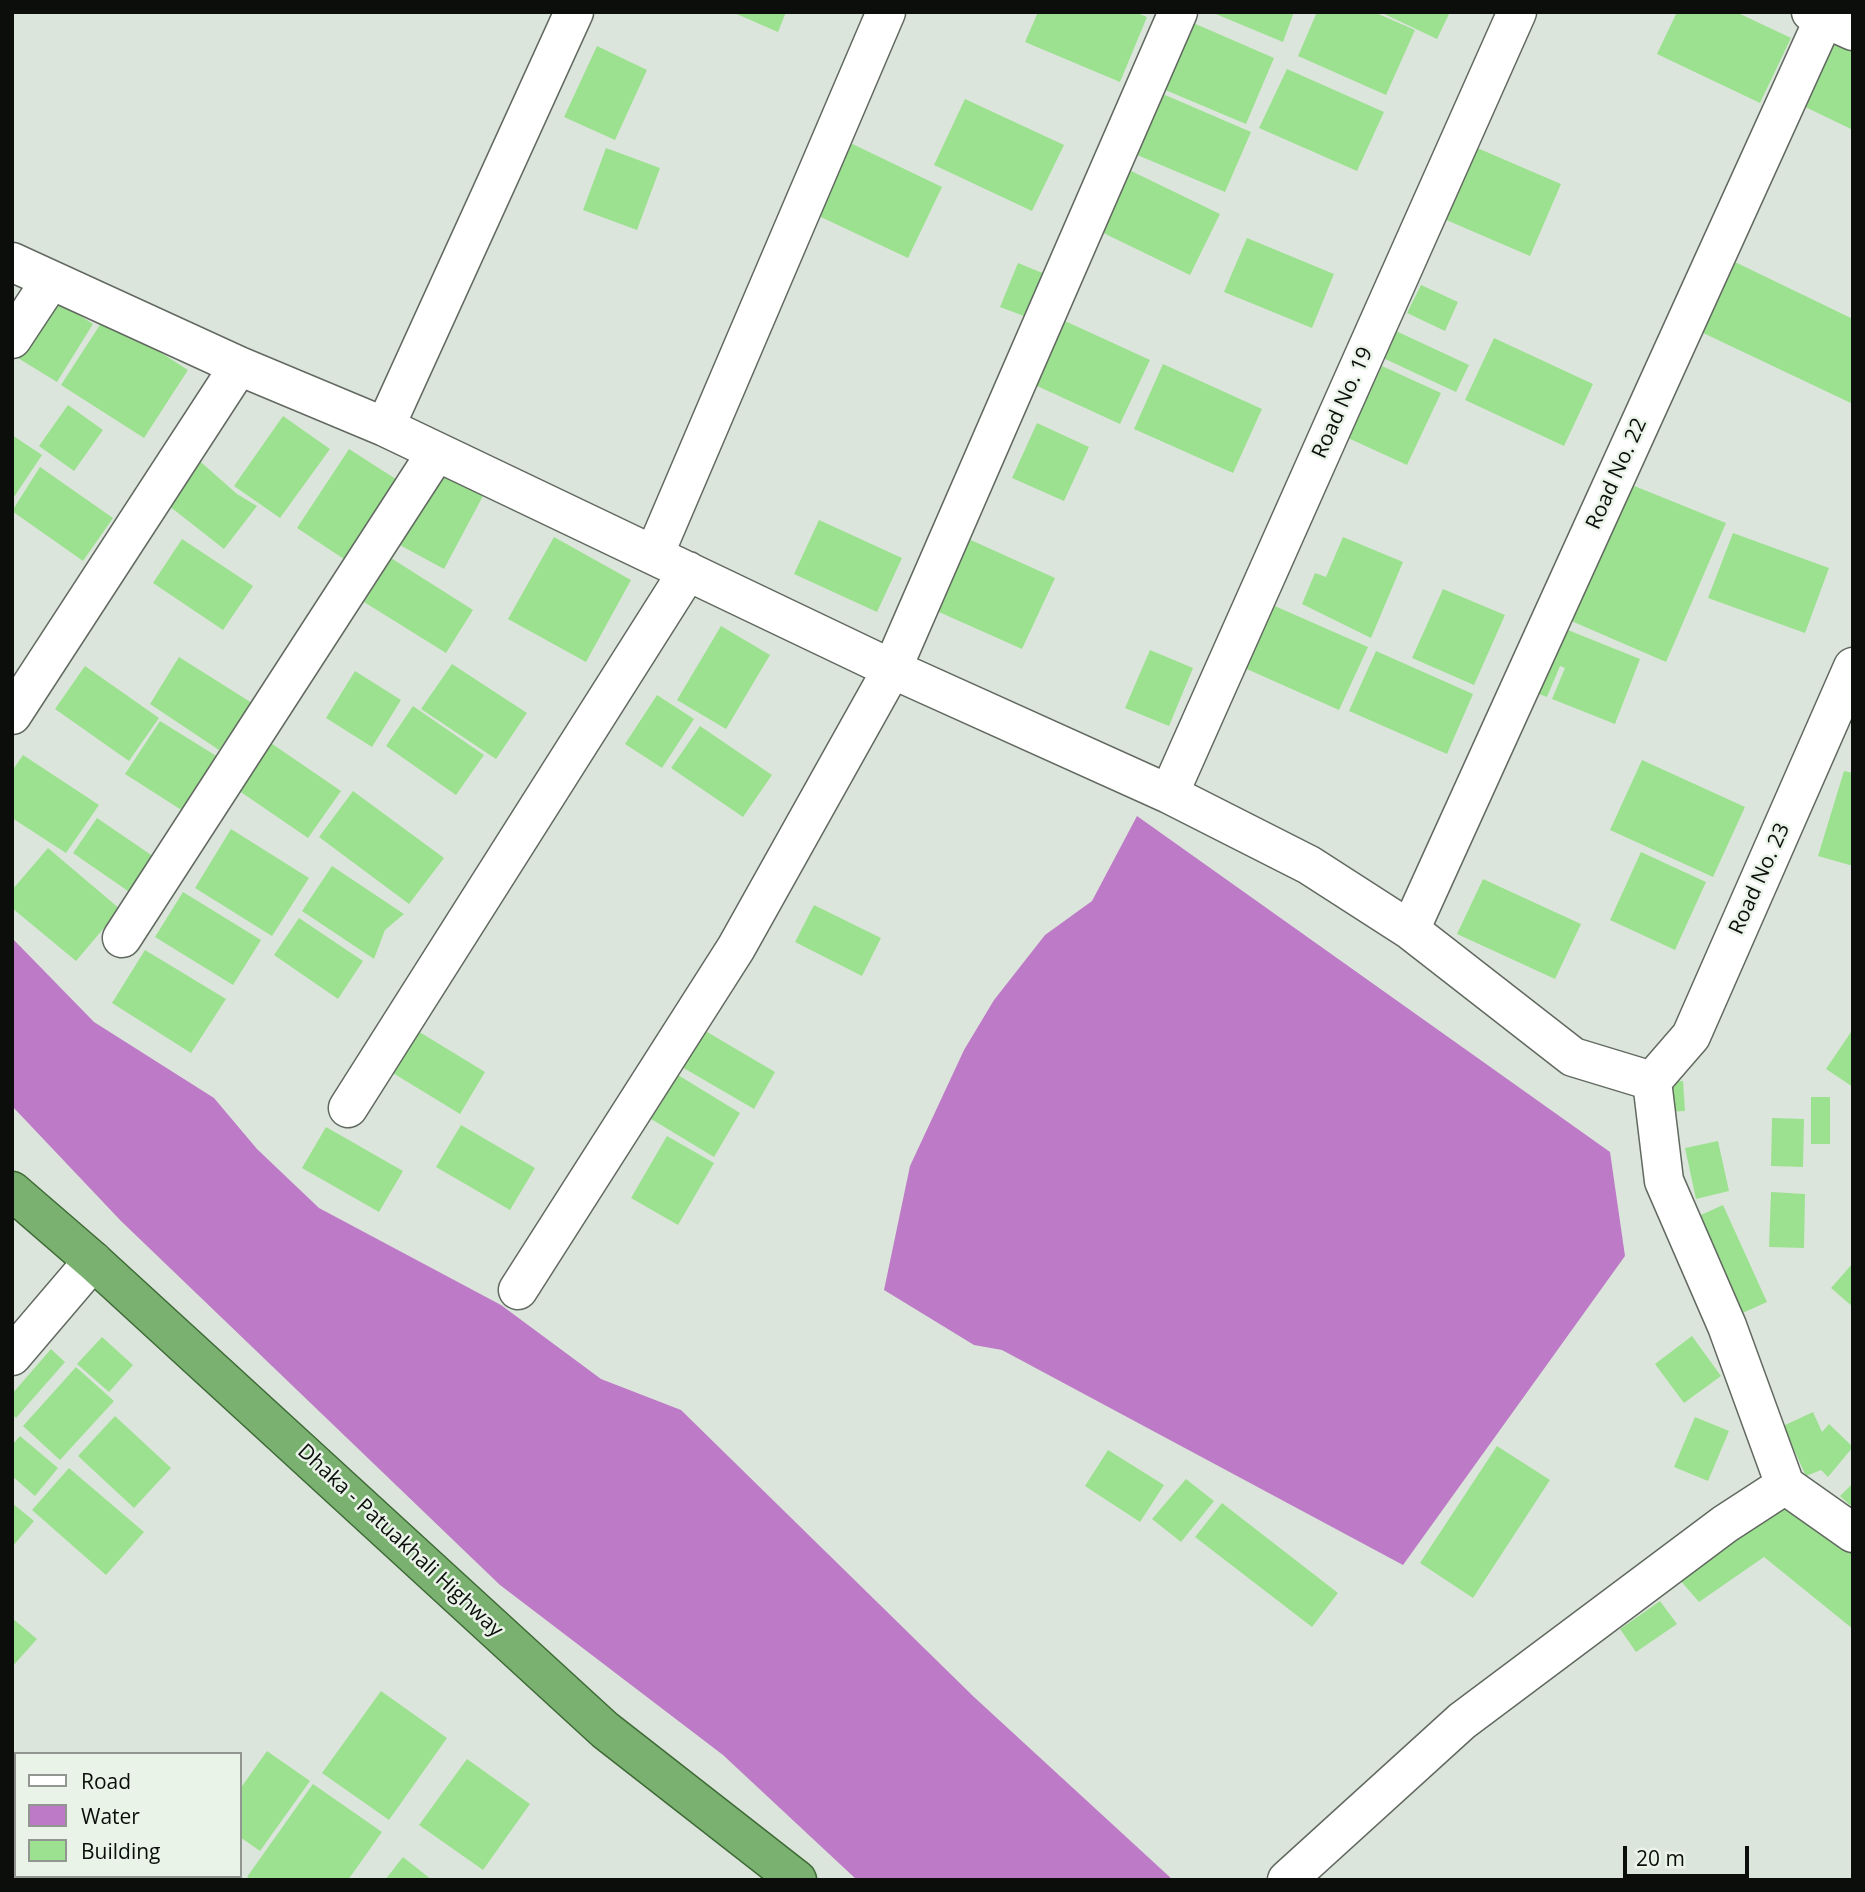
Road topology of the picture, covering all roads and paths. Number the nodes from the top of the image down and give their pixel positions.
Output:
1 (574, 12) edge
2 (886, 12) edge
3 (1178, 12) edge
4 (1517, 12) edge
5 (1829, 18) edge
6 (12, 262) edge
7 (51, 280) junction
8 (12, 339) edge
9 (239, 366) junction
10 (385, 427) junction
11 (436, 453) junction
12 (654, 555) junction
13 (688, 572) junction
14 (1853, 667) edge
15 (892, 669) junction
16 (12, 715) edge
17 (1169, 794) junction
18 (1410, 930) junction
19 (122, 938) dead end
20 (1652, 1081) junction
21 (348, 1108) dead end
22 (12, 1191) edge
23 (93, 1261) junction
24 (518, 1290) dead end
25 (12, 1356) edge
26 (1785, 1485) junction
27 (1853, 1533) edge
28 (797, 1880) edge
29 (1287, 1880) edge

1 - 10 street
2 - 12 street
3 - 15 street
4 - 17 street, Road No. 19
5 - 18 street, Road No. 22
6 - 7 street
7 - 8 street
7 - 9 street
9 - 10 street
9 - 16 street
10 - 11 street
11 - 12 street
11 - 19 street
12 - 13 street
13 - 15 street
13 - 21 street
14 - 20 street, Road No. 23
15 - 17 street
15 - 24 street
17 - 18 street
18 - 20 street
20 - 26 street
22 - 23 highway, Dhaka - Patuakhali Highway
23 - 25 street
23 - 28 highway, Dhaka - Patuakhali Highway
26 - 27 street
26 - 29 street

